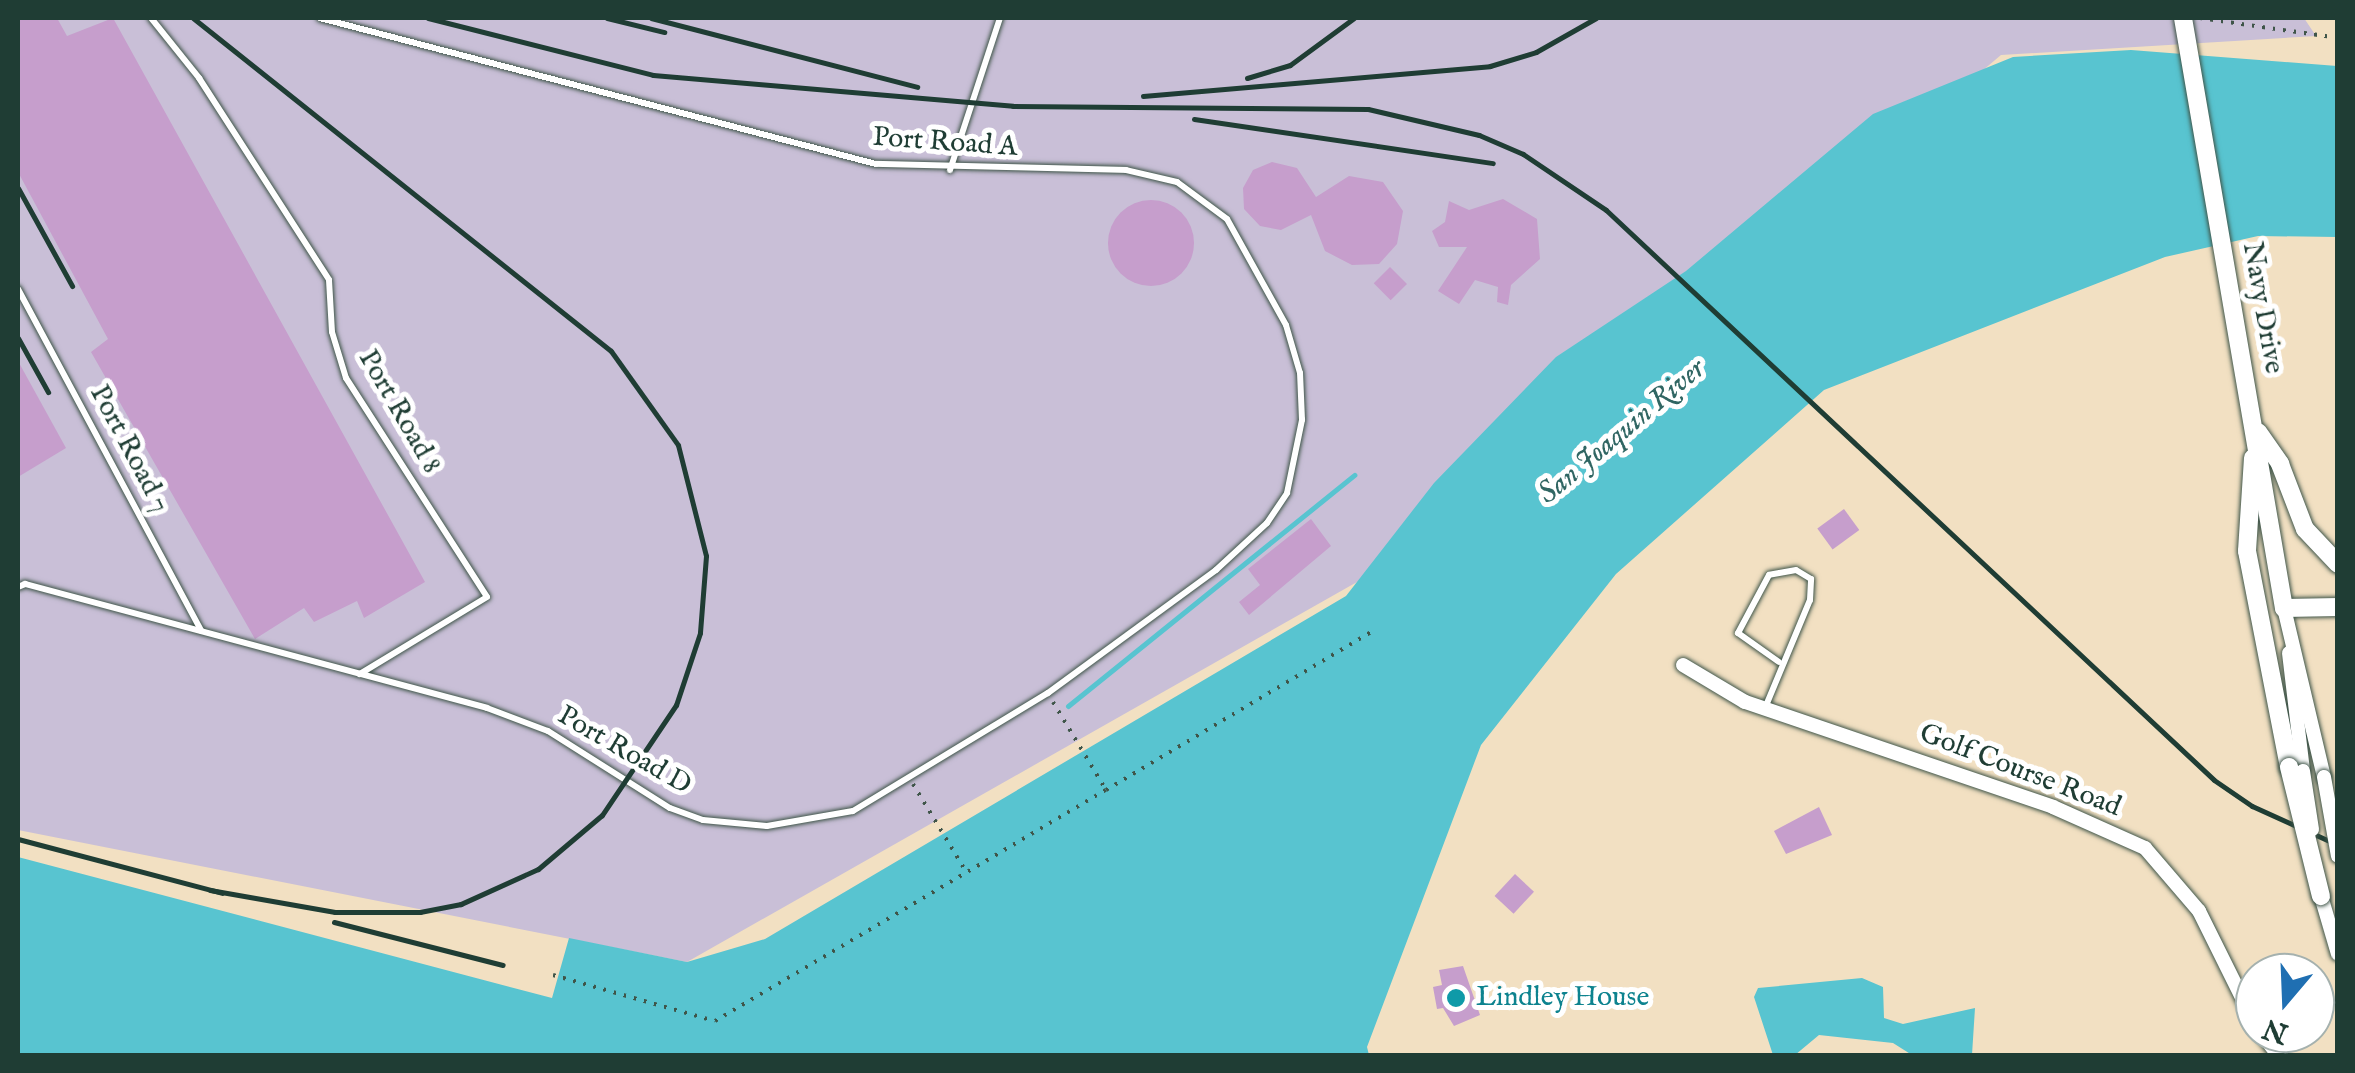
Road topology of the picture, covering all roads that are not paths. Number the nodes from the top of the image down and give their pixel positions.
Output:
1 (151, 18) edge
2 (320, 18) edge
3 (1000, 18) edge
4 (2183, 18) edge
5 (950, 170) junction
6 (18, 288) edge
7 (2255, 428) junction
8 (1291, 483) joint
9 (2338, 564) edge
10 (18, 587) edge
11 (2338, 607) edge
12 (2284, 608) junction
13 (200, 631) junction
14 (1779, 662) junction
15 (1683, 664) dead end
16 (360, 674) junction
17 (1764, 709) junction
18 (2296, 769) junction
19 (2338, 856) edge
20 (2322, 902) joint
21 (2338, 954) edge
22 (2235, 984) edge

1 - 16 lane, Port Road 8
2 - 5 lane, Port Road A
3 - 5 lane
4 - 7 street, Navy Drive
5 - 8 lane, Port Road A
6 - 13 lane, Port Road 7
7 - 9 street
7 - 12 street, Navy Drive
7 - 18 street
8 - 16 lane, Port Road D
10 - 13 lane, Port Road D
11 - 12 street
12 - 18 street
12 - 19 street, bridge
13 - 16 lane, Port Road D
14 - 14 lane
14 - 17 lane
15 - 17 street, Golf Course Road
17 - 22 street, Golf Course Road
18 - 20 street, bridge
20 - 21 street

